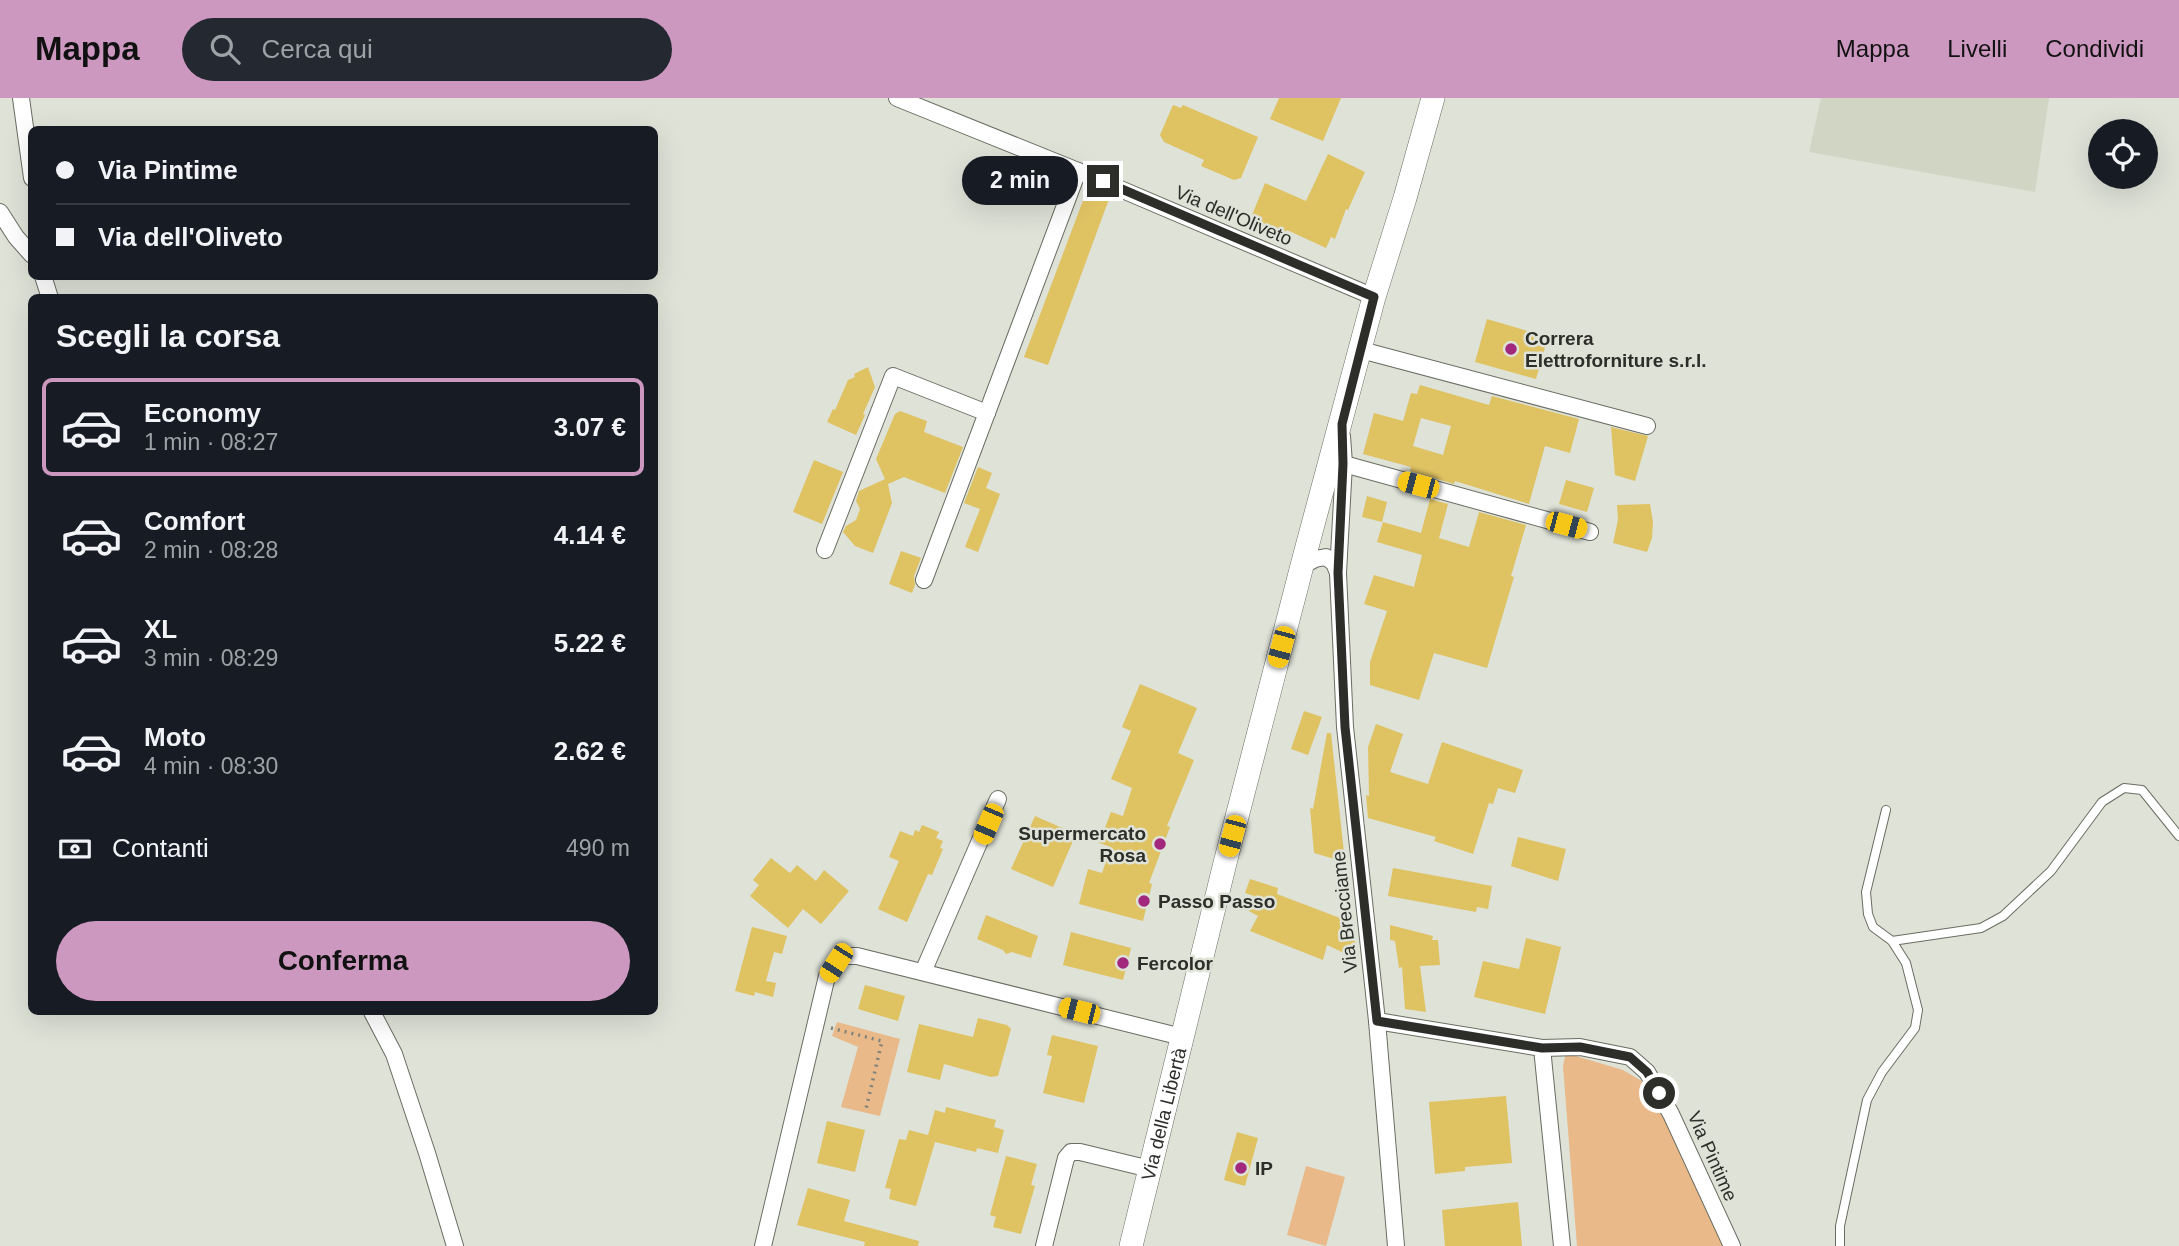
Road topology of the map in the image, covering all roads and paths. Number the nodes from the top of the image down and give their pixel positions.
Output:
1 (21, 98) edge
2 (897, 98) edge
3 (1433, 98) edge
4 (28, 149) edge
5 (1078, 170) junction
6 (0, 212) edge
7 (28, 251) edge
8 (1374, 297) junction
9 (1361, 350) junction
10 (987, 413) junction
11 (1342, 424) junction
12 (1647, 426) dead end
13 (1343, 464) junction
14 (1590, 532) dead end
15 (825, 550) dead end
16 (1302, 566) junction
17 (1338, 573) junction
18 (925, 580) dead end
19 (998, 799) dead end
20 (1886, 810) dead end
21 (2179, 836) edge
22 (1892, 941) junction
23 (923, 972) junction
24 (374, 1015) edge
25 (1377, 1021) junction
26 (816, 1023) junction
27 (1182, 1037) junction
28 (1542, 1048) junction
29 (866, 1109) dead end
30 (1150, 1169) junction
31 (454, 1246) edge
32 (763, 1246) edge
33 (1044, 1246) edge
34 (1131, 1246) edge
35 (1396, 1246) edge
36 (1562, 1246) edge
37 (1732, 1246) edge
38 (1840, 1246) edge

1 - 4 street
2 - 5 street, Via dell'Oliveto
3 - 8 main road
5 - 8 street, Via dell'Oliveto
5 - 10 street
6 - 7 street
8 - 9 main road
9 - 11 main road
9 - 12 street
10 - 15 street
10 - 18 street
11 - 13 street, Via Brecciame
11 - 16 main road
13 - 14 street
13 - 17 street, Via Brecciame
16 - 17 street
16 - 27 main road
17 - 25 street, Via Brecciame
19 - 23 street
20 - 22 lane
21 - 22 lane
22 - 38 lane
23 - 26 street, Via della Libertà
23 - 27 street, Via della Libertà
24 - 31 street
25 - 28 street, Via Pintime
25 - 35 street, Via Brecciame
26 - 29 path
26 - 32 street, Via della Libertà
27 - 30 main road, Via della Libertà
28 - 36 street
28 - 37 street, Via Pintime
30 - 33 street
30 - 34 main road, Via della Libertà

